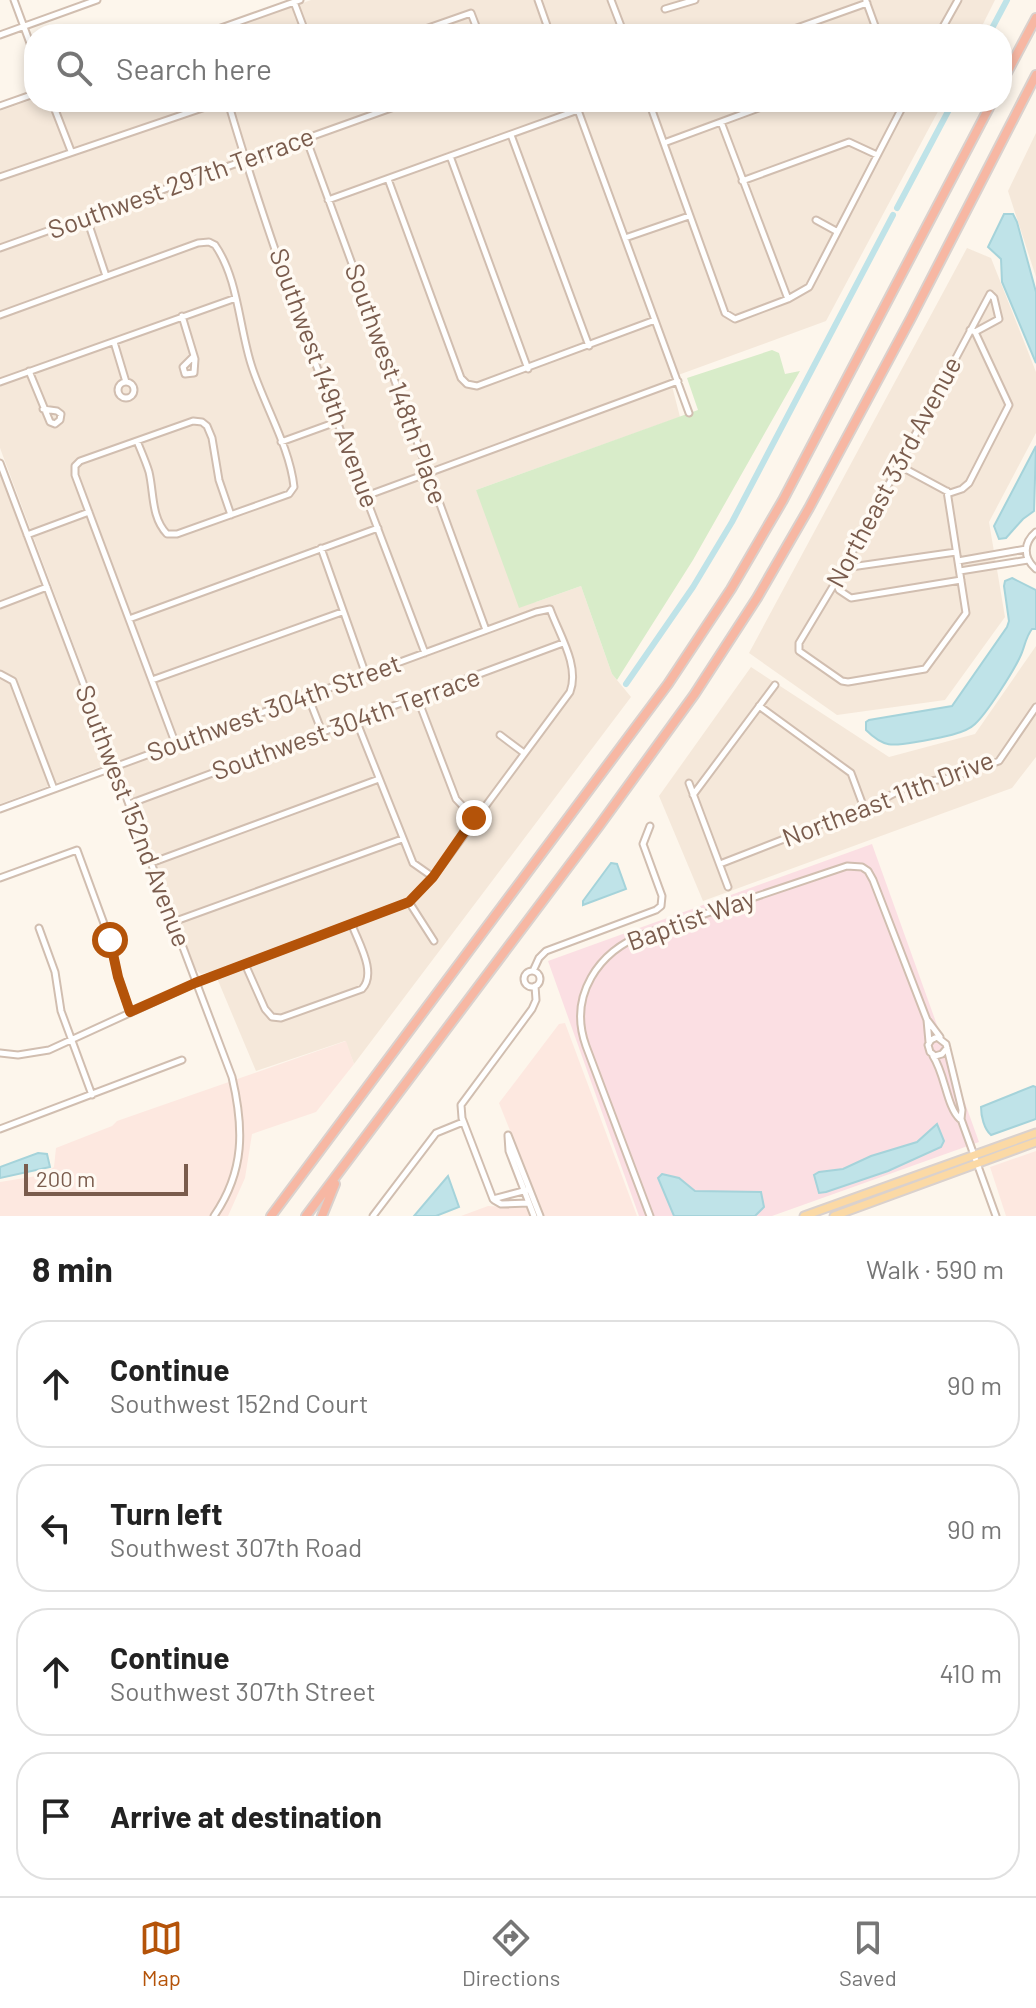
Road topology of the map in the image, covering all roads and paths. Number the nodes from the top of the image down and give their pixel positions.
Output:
1 (14, 0) edge
2 (97, 0) edge
3 (538, 0) edge
4 (611, 0) edge
5 (695, 0) edge
6 (297, 1) edge
7 (955, 1) edge
8 (866, 2) edge
9 (665, 9) dead end
10 (1036, 18) edge
11 (29, 24) edge
12 (232, 24) edge
13 (303, 24) edge
14 (440, 24) edge
15 (475, 24) edge
16 (546, 24) edge
17 (620, 24) edge
18 (807, 24) edge
19 (874, 24) edge
20 (944, 24) edge
21 (23, 26) joint
22 (0, 35) edge
23 (1012, 63) edge
24 (1036, 75) edge
25 (24, 98) edge
26 (0, 106) edge
27 (56, 112) edge
28 (190, 112) edge
29 (231, 112) edge
30 (380, 112) edge
31 (573, 112) edge
32 (579, 112) edge
33 (653, 112) edge
34 (748, 112) edge
35 (900, 112) edge
36 (987, 112) edge
37 (721, 122) junction
38 (511, 135) junction
39 (306, 138) junction
40 (664, 143) junction
41 (71, 151) junction
42 (877, 155) junction
43 (450, 156) junction
44 (245, 161) junction
45 (0, 177) edge
46 (388, 179) junction
47 (742, 181) junction
48 (328, 200) junction
49 (86, 216) junction
50 (689, 216) junction
51 (816, 220) dead end
52 (836, 231) junction
53 (625, 238) junction
54 (0, 248) edge
55 (106, 276) junction
56 (236, 298) junction
57 (788, 299) junction
58 (0, 315) edge
59 (182, 316) junction
60 (655, 320) junction
61 (973, 331) junction
62 (114, 342) junction
63 (589, 346) junction
64 (194, 356) dead end
65 (528, 369) junction
66 (29, 371) junction
67 (678, 381) junction
68 (0, 382) edge
69 (126, 383) dead end
70 (43, 409) dead end
71 (689, 413) dead end
72 (339, 421) junction
73 (137, 441) junction
74 (281, 442) junction
75 (0, 463) edge
76 (900, 466) junction
77 (429, 474) junction
78 (948, 492) junction
79 (366, 496) junction
80 (89, 512) junction
81 (231, 515) junction
82 (378, 528) junction
83 (1036, 532) edge
84 (27, 535) junction
85 (321, 548) junction
86 (1026, 549) junction
87 (956, 552) junction
88 (1028, 560) junction
89 (958, 561) junction
90 (844, 568) junction
91 (1036, 569) edge
92 (960, 571) junction
93 (961, 580) junction
94 (836, 582) junction
95 (47, 587) junction
96 (0, 605) edge
97 (342, 612) junction
98 (129, 619) junction
99 (486, 630) junction
100 (563, 643) junction
101 (425, 653) junction
102 (3, 674) edge
103 (366, 675) junction
104 (152, 680) junction
105 (775, 685) dead end
106 (308, 696) junction
107 (417, 697) junction
108 (759, 706) junction
109 (1036, 707) edge
110 (356, 720) junction
111 (322, 732) junction
112 (500, 735) dead end
113 (176, 745) junction
114 (524, 753) junction
115 (114, 766) junction
116 (379, 779) junction
117 (689, 783) dead end
118 (54, 789) junction
119 (693, 795) junction
120 (129, 804) junction
121 (864, 808) junction
122 (0, 809) edge
123 (474, 818) junction
124 (650, 826) dead end
125 (402, 839) junction
126 (151, 863) junction
127 (720, 864) junction
128 (433, 877) junction
129 (0, 878) edge
130 (728, 887) dead end
131 (409, 902) junction
132 (173, 922) junction
133 (352, 925) junction
134 (39, 928) dead end
135 (434, 941) dead end
136 (245, 964) junction
137 (533, 971) junction
138 (195, 983) junction
139 (535, 986) junction
140 (130, 1012) junction
141 (927, 1020) junction
142 (940, 1037) junction
143 (71, 1039) junction
144 (929, 1042) junction
145 (947, 1048) junction
146 (0, 1053) edge
147 (933, 1055) junction
148 (182, 1060) dead end
149 (92, 1095) junction
150 (961, 1119) junction
151 (463, 1122) junction
152 (0, 1129) edge
153 (1036, 1133) edge
154 (1036, 1142) edge
155 (974, 1154) junction
156 (978, 1163) junction
157 (338, 1172) junction
158 (524, 1189) junction
159 (508, 1195) junction
160 (533, 1196) junction
161 (493, 1199) junction
162 (529, 1203) junction
163 (508, 1205) junction
164 (214, 1216) edge
165 (271, 1216) edge
166 (306, 1216) edge
167 (322, 1216) edge
168 (373, 1216) edge
169 (534, 1216) edge
170 (540, 1216) edge
171 (650, 1216) edge
172 (804, 1216) edge
173 (834, 1216) edge
174 (996, 1216) edge

1 - 21 street
2 - 11 street
3 - 16 street
4 - 17 street
5 - 9 street
6 - 12 street
6 - 13 street
7 - 20 street
8 - 18 street
8 - 19 street
10 - 23 highway
14 - 15 street
21 - 22 street
24 - 157 highway
25 - 26 street
27 - 41 street
28 - 41 street
29 - 44 street, Southwest 149th Avenue
30 - 39 street, Southwest 297th Terrace
31 - 38 street
32 - 53 street
33 - 40 street
34 - 37 street
35 - 42 street
36 - 165 highway
37 - 40 street
37 - 47 street
38 - 43 street
38 - 63 street
39 - 44 street, Southwest 297th Terrace
39 - 48 street, Southwest 148th Place
40 - 50 street
41 - 45 street
42 - 47 street
42 - 52 street
43 - 46 street
43 - 65 street
44 - 49 street, Southwest 297th Terrace
44 - 72 street, Southwest 149th Avenue
46 - 48 street
46 - 65 street
47 - 57 street
48 - 77 street, Southwest 148th Place
49 - 54 street, Southwest 297th Terrace
49 - 55 street
50 - 53 street
50 - 57 street
51 - 52 street
52 - 57 street
53 - 60 street
55 - 56 street
55 - 58 street
56 - 59 street
56 - 74 street
59 - 62 street
59 - 64 street
60 - 63 street
60 - 67 street
61 - 61 street, Northeast 33rd Avenue
61 - 76 street, Northeast 33rd Avenue
61 - 78 street
62 - 66 street
62 - 69 street
63 - 65 street
66 - 68 street
66 - 70 street
67 - 71 street
67 - 77 street
72 - 74 street
72 - 79 street, Southwest 149th Avenue
73 - 80 street
73 - 81 street
73 - 81 street
74 - 81 street
75 - 84 street, Southwest 152nd Avenue
76 - 78 street
76 - 90 street, Northeast 33rd Avenue
77 - 79 street
77 - 99 street, Southwest 148th Place
78 - 87 street
79 - 82 street, Southwest 149th Avenue
80 - 84 street
80 - 98 street
82 - 85 street
82 - 101 street, Southwest 149th Avenue
83 - 86 street
84 - 95 street, Southwest 152nd Avenue
85 - 97 street
85 - 98 street
86 - 88 street
86 - 89 street
87 - 89 street
87 - 90 street
88 - 91 street
88 - 92 street
89 - 92 street
90 - 94 street, Northeast 33rd Avenue
92 - 93 street
93 - 94 street
93 - 94 street, Northeast 33rd Avenue
95 - 96 street
95 - 115 street, Southwest 152nd Avenue
97 - 103 street
97 - 104 street
98 - 104 street
99 - 100 street, Southwest 304th Street
99 - 101 street, Southwest 304th Street
100 - 107 street, Southwest 304th Terrace
100 - 114 street
101 - 103 street, Southwest 304th Street
102 - 118 street
103 - 106 street, Southwest 304th Street
104 - 113 street
105 - 108 street
106 - 111 street
106 - 113 street, Southwest 304th Street
107 - 110 street, Southwest 304th Terrace
107 - 123 street
108 - 119 street
108 - 121 street
109 - 121 street, Northeast 11th Drive
110 - 111 street, Southwest 304th Terrace
110 - 116 street
111 - 120 street, Southwest 304th Terrace
112 - 114 street
113 - 115 street, Southwest 304th Street
114 - 123 street
115 - 118 street, Southwest 304th Street
115 - 120 street, Southwest 152nd Avenue
116 - 125 street
116 - 126 street
117 - 119 street
118 - 122 street, Southwest 304th Street
119 - 127 street
120 - 126 street, Southwest 152nd Avenue
121 - 127 street, Northeast 11th Drive
123 - 128 street
124 - 137 street
125 - 128 street
125 - 132 street
126 - 132 street, Southwest 152nd Avenue
127 - 130 street
128 - 131 street
129 - 140 street
131 - 133 street
131 - 135 street
132 - 138 street, Southwest 152nd Avenue
133 - 136 street
133 - 136 street
134 - 143 street
136 - 138 street
137 - 139 street
137 - 139 street
138 - 140 street
138 - 164 street, Southwest 152nd Avenue
139 - 151 street
140 - 143 street
141 - 142 street
141 - 144 street
141 - 171 street, Baptist Way
142 - 144 street
142 - 145 street
143 - 146 street
143 - 149 street
144 - 147 street
145 - 147 street
145 - 150 street
147 - 150 street
148 - 149 street
149 - 152 street
150 - 155 street
151 - 161 street
151 - 168 street
153 - 155 main road
154 - 156 main road
155 - 156 street
155 - 172 main road
156 - 173 main road
156 - 174 street
157 - 166 highway
157 - 167 highway
158 - 159 street
158 - 160 street
158 - 160 street
158 - 162 street
159 - 161 street
159 - 163 street
160 - 170 street
161 - 163 street
162 - 163 street
162 - 169 street

